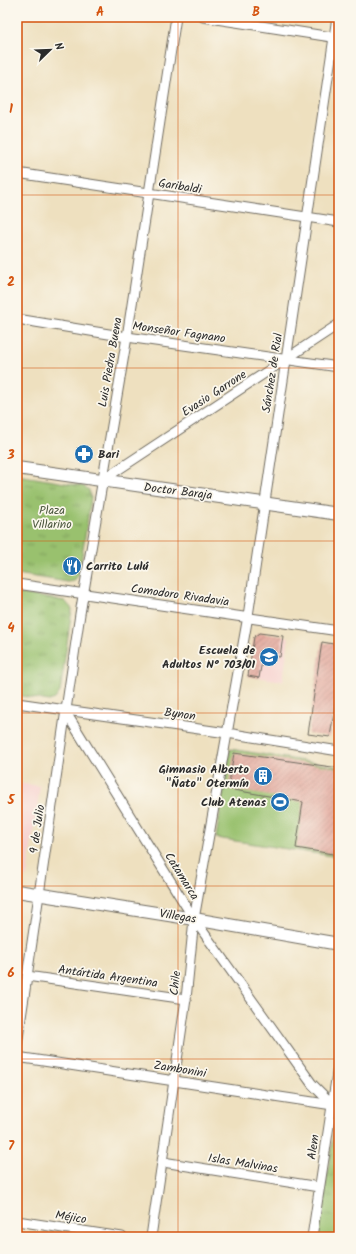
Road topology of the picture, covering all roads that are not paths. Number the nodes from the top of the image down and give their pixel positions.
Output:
1 (176, 17) edge
2 (203, 17) edge
3 (336, 17) edge
4 (336, 38) edge
5 (17, 172) edge
6 (148, 193) junction
7 (306, 217) junction
8 (339, 222) edge
9 (17, 319) edge
10 (339, 324) edge
11 (127, 337) junction
12 (286, 359) junction
13 (339, 367) edge
14 (17, 468) edge
15 (101, 481) junction
16 (263, 502) junction
17 (339, 514) edge
18 (17, 584) edge
19 (83, 594) junction
20 (248, 616) junction
21 (339, 631) edge
22 (17, 704) edge
23 (65, 711) junction
24 (227, 733) junction
25 (339, 751) edge
26 (17, 891) edge
27 (40, 894) junction
28 (194, 919) junction
29 (339, 944) edge
30 (27, 976) junction
31 (186, 999) junction
32 (17, 1045) edge
33 (17, 1057) edge
34 (339, 1060) edge
35 (174, 1080) junction
36 (335, 1105) edge
37 (163, 1162) junction
38 (320, 1187) junction
39 (17, 1221) edge
40 (122, 1237) edge
41 (151, 1237) edge
42 (312, 1237) edge

1 - 6 street, Luis Piedra Buena
2 - 4 street
3 - 4 street, Sánchez de Rial
4 - 7 street, Sánchez de Rial
5 - 6 street, Garibaldi
6 - 7 street, Garibaldi
6 - 11 street, Luis Piedra Buena
7 - 8 street, Garibaldi
7 - 12 street, Sánchez de Rial
9 - 11 street, Monseñor Fagnano
10 - 12 street, Evasio Garrone
11 - 12 street, Monseñor Fagnano
11 - 15 street, Luis Piedra Buena
12 - 13 street, Monseñor Fagnano
12 - 15 street, Evasio Garrone
12 - 16 street, Sánchez de Rial
14 - 15 street, Doctor Baraja
15 - 16 street, Doctor Baraja
15 - 19 street, Luis Piedra Buena
16 - 17 street, Doctor Baraja
16 - 20 street, Sánchez de Rial
18 - 19 street, Comodoro Rivadavia
19 - 20 street, Comodoro Rivadavia
19 - 23 street, Luis Piedra Buena
20 - 21 street, Comodoro Rivadavia
20 - 24 street, Sánchez de Rial
22 - 23 street, Bynon
23 - 24 street, Bynon
23 - 27 street, 9 de Julio
23 - 28 street, Catamarca
24 - 25 street, Bynon
24 - 28 street, Chile
26 - 27 street, Villegas
27 - 28 street, Villegas
27 - 30 street, 9 de Julio
28 - 29 street, Villegas
28 - 31 street, Chile
28 - 36 street, Catamarca
30 - 31 street, Antártida Argentina
30 - 32 street, 9 de Julio
31 - 35 street, Chile
33 - 35 street, Zambonini
34 - 36 street, Alem
35 - 36 street, Zambonini
35 - 37 street, Chile
36 - 38 street, Alem
37 - 38 street, Islas Malvinas
37 - 41 street, Chile
38 - 42 street, Alem
39 - 40 street, Méjico

